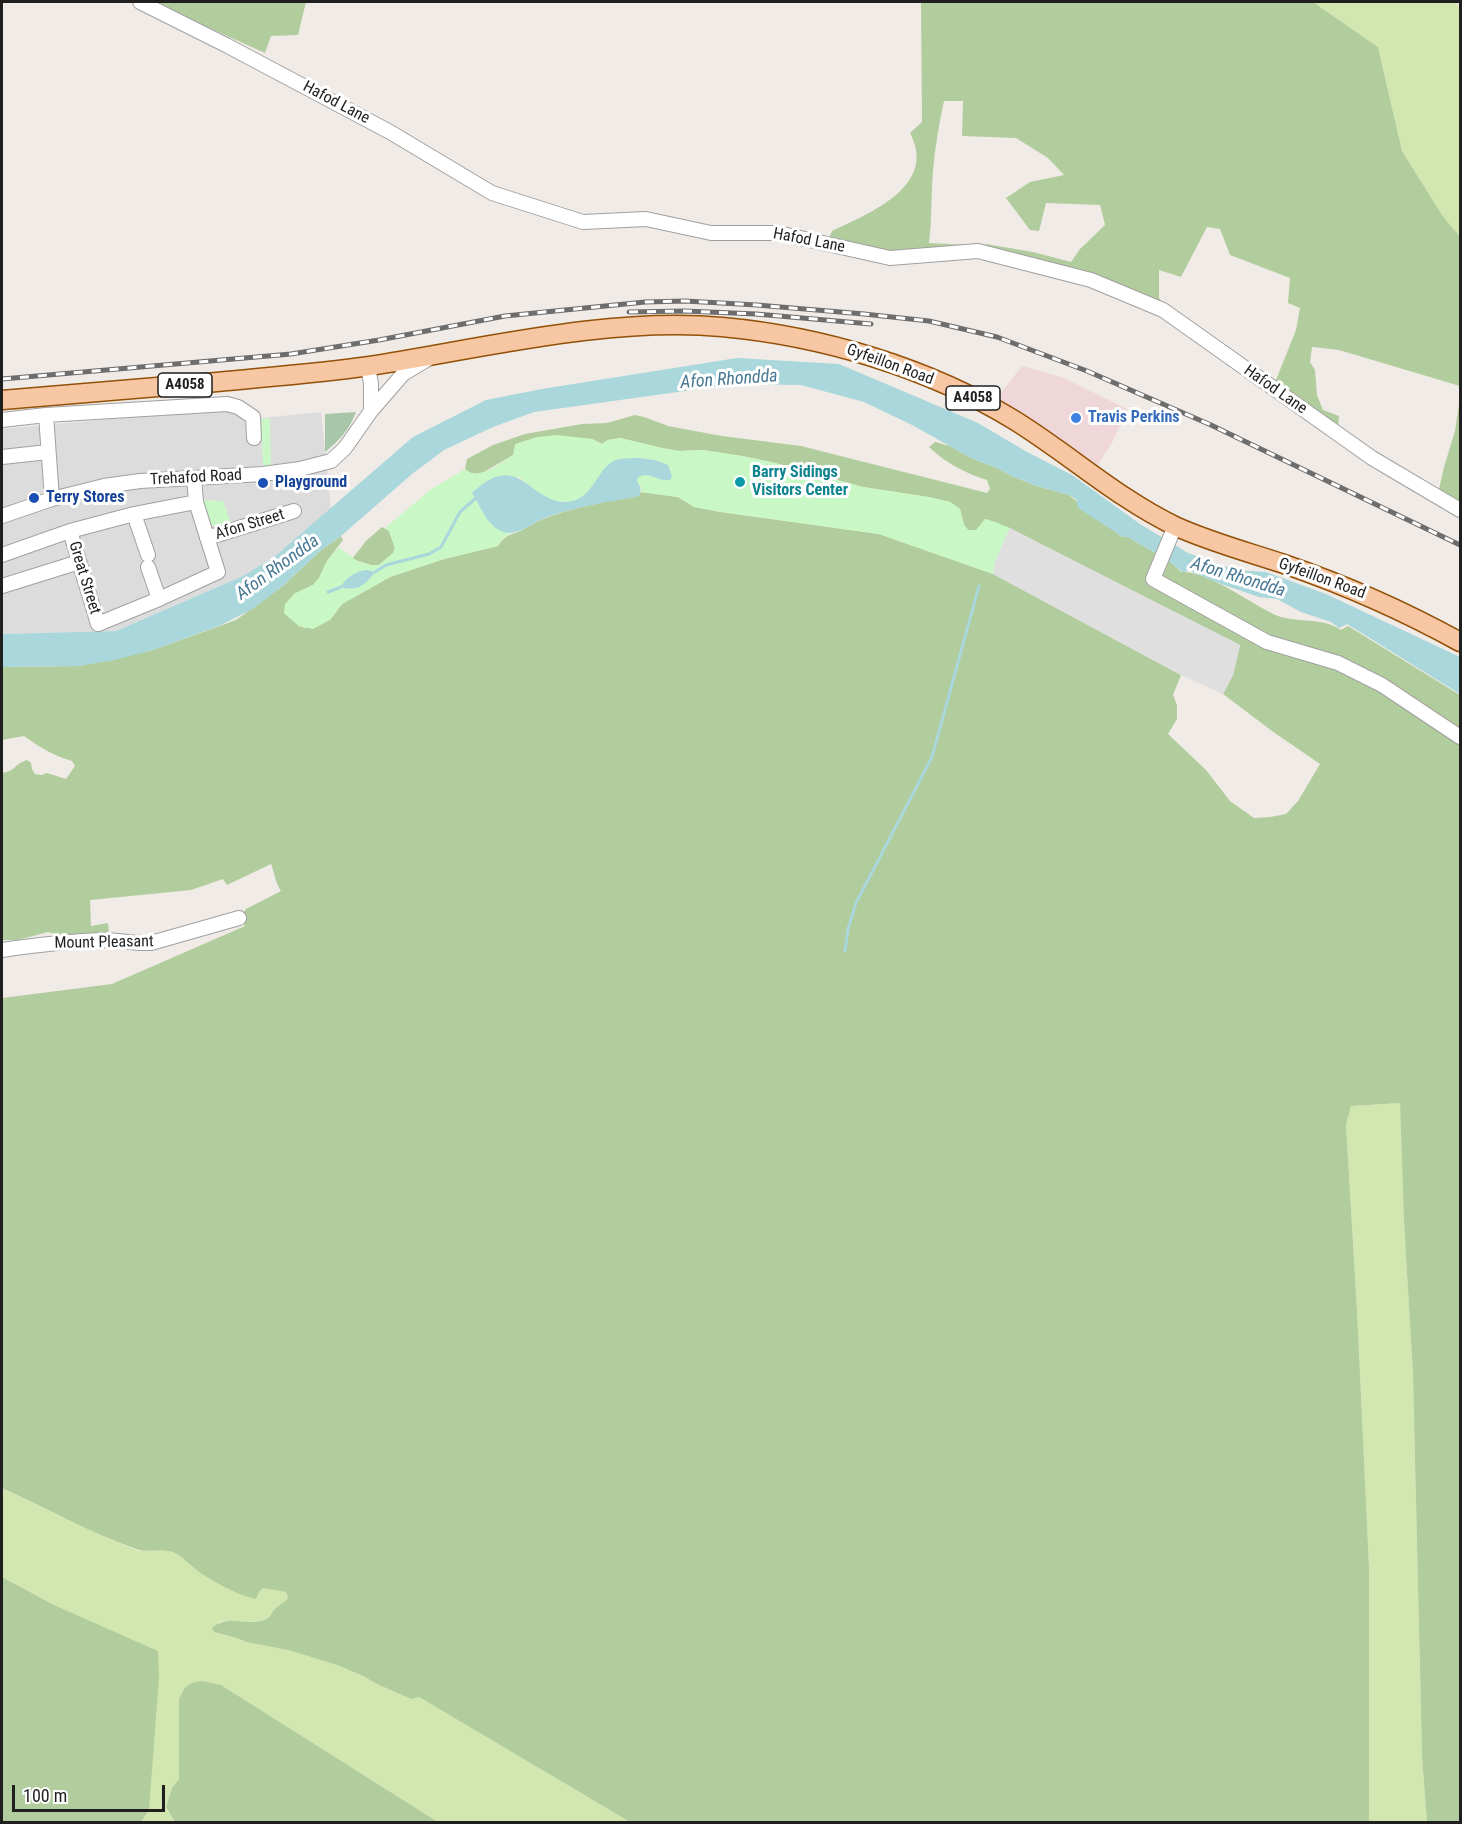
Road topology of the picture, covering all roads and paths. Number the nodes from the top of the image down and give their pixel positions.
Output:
1 (140, 2) edge
2 (438, 354) junction
3 (368, 366) junction
4 (2, 400) edge
5 (371, 411) junction
6 (46, 415) junction
7 (2, 420) edge
8 (254, 438) dead end
9 (48, 452) junction
10 (2, 457) edge
11 (194, 478) junction
12 (52, 499) junction
13 (196, 502) junction
14 (1461, 510) edge
15 (294, 511) dead end
16 (134, 514) junction
17 (2, 516) edge
18 (70, 531) junction
19 (1172, 532) junction
20 (207, 538) junction
21 (2, 555) edge
22 (79, 562) junction
23 (2, 586) edge
24 (159, 599) junction
25 (1461, 642) edge
26 (1461, 737) edge
27 (239, 918) dead end
28 (2, 950) edge

1 - 14 street, Hafod Lane
2 - 3 main road, Gyfeillon Road / A4058
2 - 5 street, Trehafod Road
2 - 19 main road, Gyfeillon Road / A4058
3 - 4 main road, A4058
3 - 5 street
5 - 11 street, Trehafod Road
6 - 7 street
6 - 8 street
6 - 9 street
9 - 10 street
9 - 12 street
11 - 12 street, Trehafod Road
11 - 13 street
12 - 17 street, Trehafod Road
13 - 16 street
13 - 20 street
15 - 20 street, Afon Street
16 - 18 street
16 - 24 street
18 - 21 street
18 - 22 street, Great Street
19 - 25 main road, Gyfeillon Road / A4058
19 - 26 street
20 - 24 street
22 - 23 street
22 - 24 street, Great Street
27 - 28 street, Mount Pleasant

